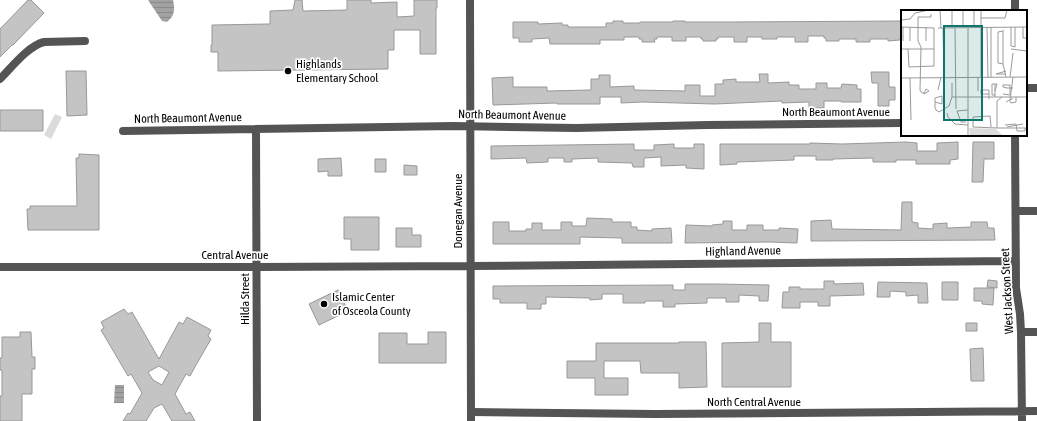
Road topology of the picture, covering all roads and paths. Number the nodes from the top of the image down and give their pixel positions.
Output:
1 (470, 0) edge
2 (85, 41) dead end
3 (0, 79) edge
4 (901, 123) edge
5 (470, 126) junction
6 (256, 129) junction
7 (122, 131) dead end
8 (1015, 136) edge
9 (1016, 211) junction
10 (1037, 211) edge
11 (1016, 261) junction
12 (470, 266) junction
13 (0, 267) edge
14 (257, 267) junction
15 (1022, 332) junction
16 (1037, 332) edge
17 (1022, 411) junction
18 (1037, 411) edge
19 (471, 417) edge
20 (257, 421) edge
21 (1022, 421) edge

1 - 5 street, Donegan Avenue
2 - 3 street
4 - 5 street, North Beaumont Avenue
5 - 6 street, North Beaumont Avenue
5 - 12 street, Donegan Avenue
6 - 7 street, North Beaumont Avenue
6 - 14 street, Hilda Street
8 - 9 street, West Jackson Street
9 - 10 street
9 - 11 street, West Jackson Street
11 - 12 street, Highland Avenue
11 - 15 street, West Jackson Street
12 - 14 street, Central Avenue
12 - 19 street, Donegan Avenue
13 - 14 street, Central Avenue
14 - 20 street, Hilda Street
15 - 16 street
15 - 17 street, West Jackson Street
17 - 18 street, North Central Avenue
17 - 19 street, North Central Avenue
17 - 21 street, West Jackson Street

